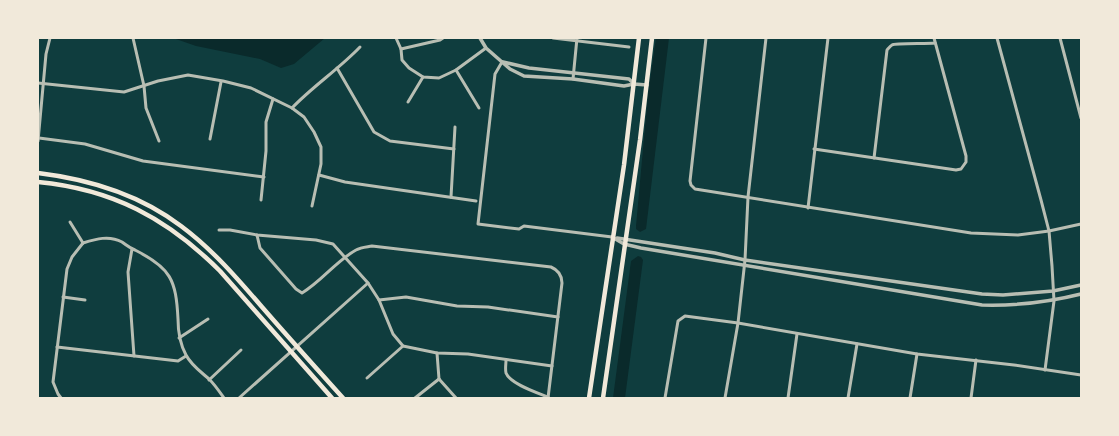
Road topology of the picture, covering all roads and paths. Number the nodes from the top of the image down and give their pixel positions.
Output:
1 (50, 38) edge
2 (133, 38) edge
3 (396, 38) edge
4 (443, 38) edge
5 (480, 38) edge
6 (553, 38) edge
7 (639, 38) edge
8 (652, 38) edge
9 (706, 38) edge
10 (766, 38) edge
11 (828, 38) edge
12 (934, 38) edge
13 (996, 38) edge
14 (1060, 38) edge
15 (577, 40) edge
16 (935, 43) junction
17 (360, 47) dead end
18 (629, 47) dead end
19 (486, 48) junction
20 (400, 49) junction
21 (502, 62) junction
22 (337, 68) junction
23 (456, 70) junction
24 (574, 72) junction
25 (423, 77) junction
26 (573, 79) junction
27 (221, 82) junction
28 (38, 83) edge
29 (44, 84) junction
30 (634, 84) junction
31 (647, 85) junction
32 (144, 86) junction
33 (273, 99) junction
34 (408, 102) dead end
35 (292, 108) junction
36 (478, 108) dead end
37 (1081, 118) edge
38 (456, 127) dead end
39 (210, 139) dead end
40 (38, 140) edge
41 (159, 141) dead end
42 (454, 149) junction
43 (814, 149) junction
44 (874, 158) junction
45 (38, 173) edge
46 (319, 175) junction
47 (264, 177) junction
48 (38, 182) edge
49 (451, 197) junction
50 (748, 197) junction
51 (261, 200) dead end
52 (476, 201) dead end
53 (312, 206) dead end
54 (808, 208) junction
55 (70, 222) dead end
56 (1081, 224) edge
57 (219, 230) dead end
58 (1048, 231) junction
59 (257, 234) junction
60 (612, 237) junction
61 (624, 242) junction
62 (83, 243) junction
63 (132, 249) junction
64 (345, 257) junction
65 (745, 260) junction
66 (744, 266) junction
67 (368, 283) junction
68 (1081, 285) edge
69 (1053, 292) junction
70 (1081, 294) edge
71 (64, 297) junction
72 (85, 300) dead end
73 (379, 300) junction
74 (1054, 301) junction
75 (558, 317) junction
76 (208, 319) dead end
77 (738, 323) junction
78 (797, 334) junction
79 (179, 338) junction
80 (857, 344) junction
81 (297, 346) junction
82 (403, 346) junction
83 (57, 347) junction
84 (241, 350) dead end
85 (291, 352) junction
86 (437, 353) junction
87 (917, 354) junction
88 (134, 356) junction
89 (186, 356) junction
90 (506, 360) junction
91 (976, 360) junction
92 (552, 366) junction
93 (1045, 370) junction
94 (1081, 376) edge
95 (367, 378) dead end
96 (439, 379) junction
97 (209, 380) junction
98 (548, 397) edge
99 (61, 398) edge
100 (224, 398) edge
101 (239, 398) edge
102 (332, 398) edge
103 (342, 398) edge
104 (415, 398) edge
105 (456, 398) edge
106 (589, 398) edge
107 (603, 398) edge
108 (665, 398) edge
109 (725, 398) edge
110 (788, 398) edge
111 (848, 398) edge
112 (910, 398) edge
113 (971, 398) edge

1 - 29 street
2 - 32 street
3 - 20 street
4 - 20 street
5 - 19 street
6 - 15 street
7 - 30 main road
8 - 31 main road
9 - 50 street
10 - 50 street
11 - 43 street
12 - 16 street
13 - 58 street
14 - 37 street
15 - 18 street
15 - 24 street
16 - 44 street
16 - 44 street
17 - 22 street
19 - 21 street
19 - 23 street
20 - 25 street
21 - 24 street
21 - 26 street
21 - 60 street
22 - 35 street
22 - 42 street
23 - 25 street
23 - 36 street
24 - 26 street
24 - 30 street
25 - 34 street
26 - 30 street
27 - 32 street
27 - 33 street
27 - 39 street
28 - 29 street
29 - 32 street
29 - 40 street
30 - 31 street
30 - 60 main road
31 - 61 main road
32 - 41 street
33 - 35 street
33 - 47 street
35 - 46 street
38 - 42 street
40 - 47 street
42 - 49 street
43 - 44 street
43 - 54 street
45 - 81 main road
46 - 49 street
46 - 53 street
47 - 51 street
48 - 85 main road
49 - 52 street
50 - 54 street
50 - 65 street
54 - 58 street
55 - 62 street
56 - 58 street
57 - 59 street
58 - 69 street
59 - 64 street
59 - 64 street
60 - 61 street
60 - 106 main road
61 - 65 street
61 - 66 street
61 - 107 main road
62 - 63 street
62 - 71 street
63 - 79 street
63 - 88 street
64 - 67 street
64 - 75 street
65 - 66 street
65 - 69 street
66 - 74 street
66 - 77 street
67 - 73 street
67 - 81 street
68 - 69 street
69 - 74 street
70 - 74 street
71 - 72 street
71 - 83 street
73 - 75 street
73 - 82 street
74 - 93 street
75 - 92 street
76 - 79 street
77 - 78 street
77 - 108 street
77 - 109 street
78 - 80 street
78 - 110 street
79 - 89 street
80 - 87 street
80 - 111 street
81 - 85 street
81 - 103 main road
82 - 86 street
82 - 95 street
83 - 88 street
83 - 99 street
84 - 97 street
85 - 101 street
85 - 102 main road
86 - 90 street
86 - 96 street
87 - 91 street
87 - 112 street
88 - 89 street
89 - 97 street
90 - 92 street
90 - 98 street
91 - 93 street
91 - 113 street
92 - 98 street
93 - 94 street
96 - 104 street
96 - 105 street
97 - 100 street

